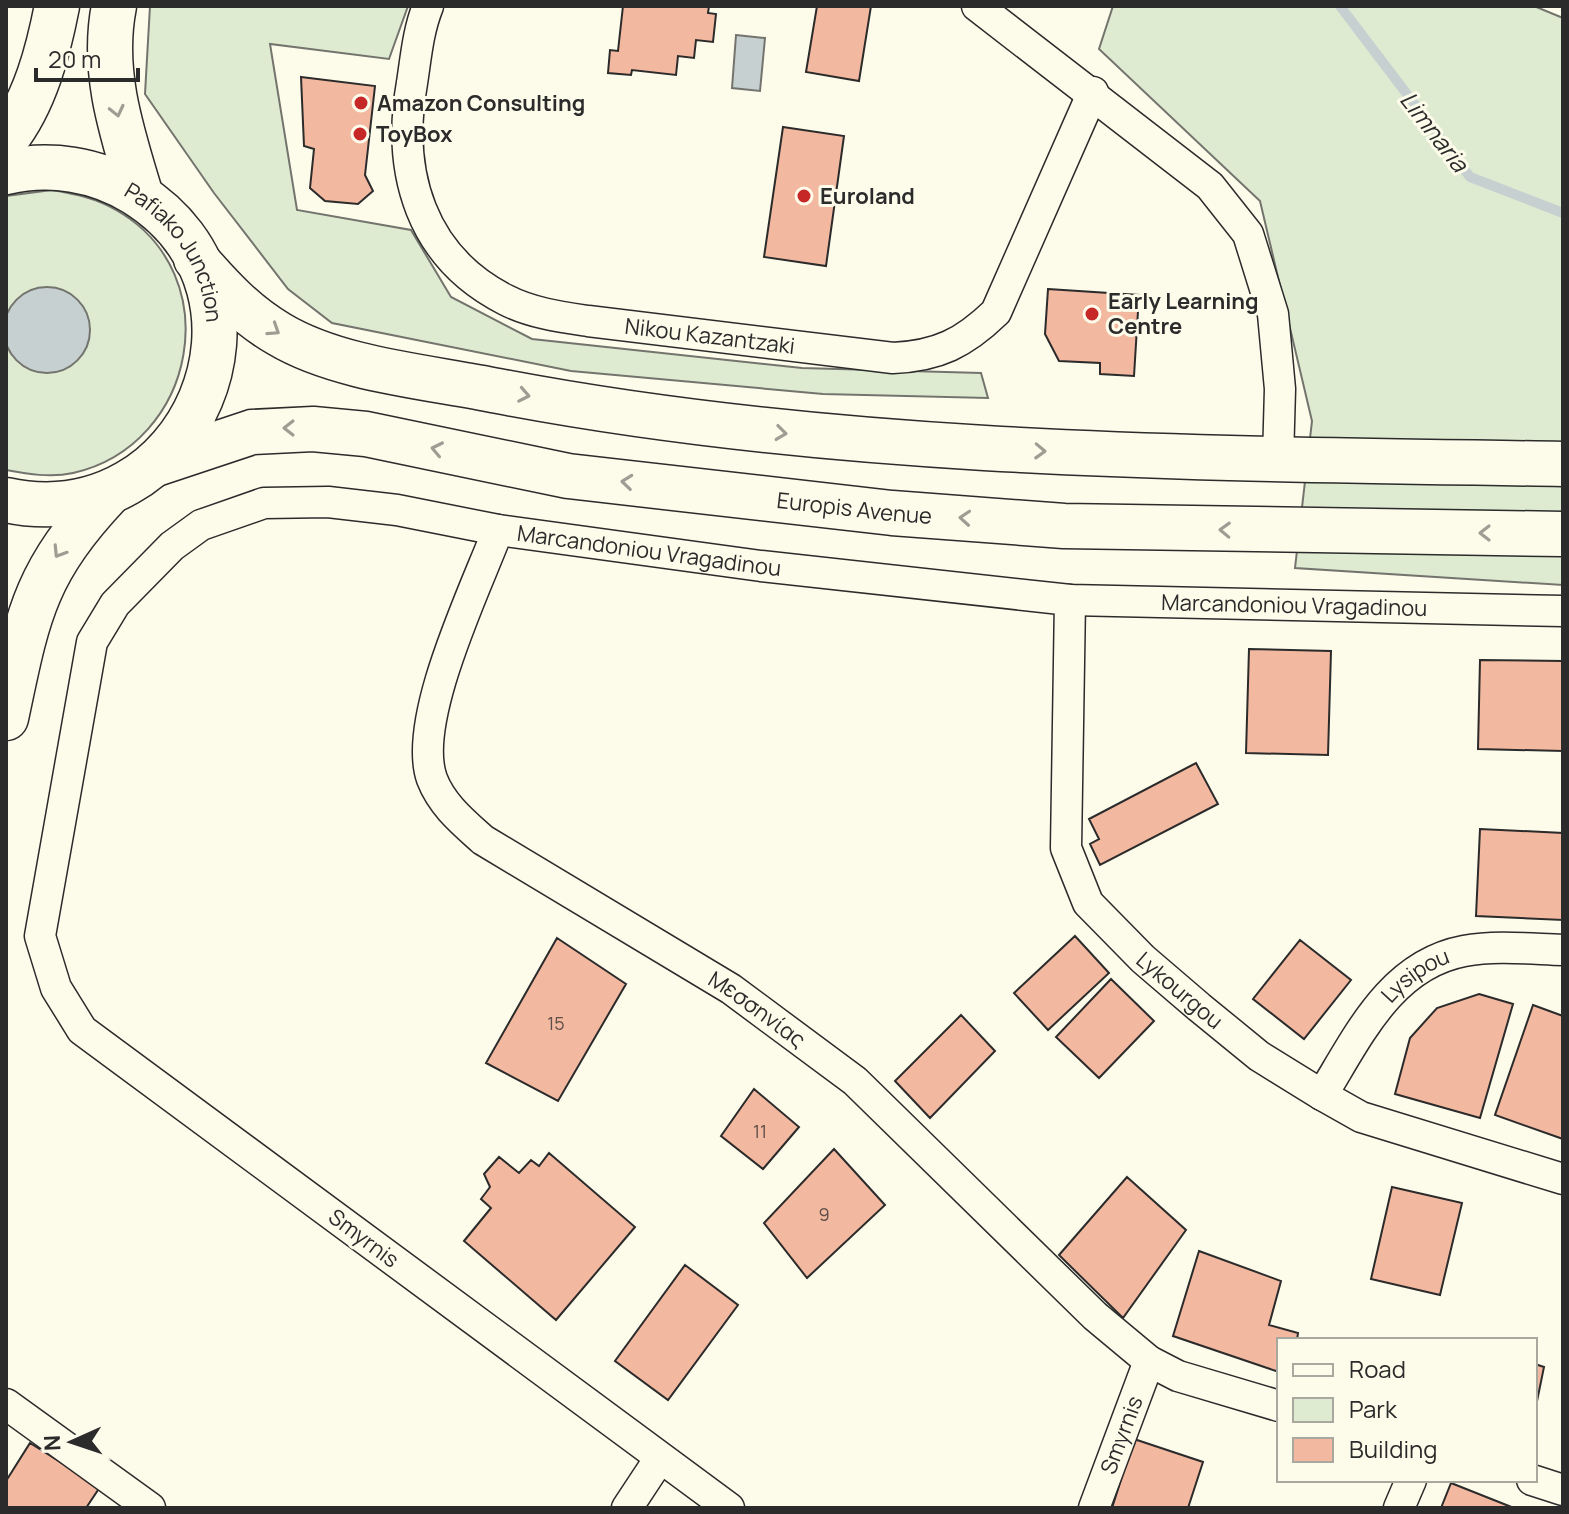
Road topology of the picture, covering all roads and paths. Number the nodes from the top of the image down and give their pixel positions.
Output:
1 (57, 6) edge
2 (114, 6) edge
3 (428, 6) edge
4 (977, 6) edge
5 (1093, 92) junction
6 (6, 139) edge
7 (6, 172) edge
8 (141, 196) junction
9 (196, 259) junction
10 (1278, 459) junction
11 (156, 464) junction
12 (1563, 464) edge
13 (109, 493) junction
14 (6, 500) edge
15 (498, 530) junction
16 (1563, 534) edge
17 (1070, 600) junction
18 (1563, 611) edge
19 (6, 718) edge
20 (40, 936) joint
21 (1563, 950) edge
22 (1322, 1095) junction
23 (1563, 1179) edge
24 (1149, 1361) junction
25 (6, 1404) edge
26 (1277, 1405) edge
27 (660, 1458) junction
28 (1410, 1482) edge
29 (1537, 1482) edge
30 (1563, 1490) edge
31 (150, 1508) edge
32 (627, 1508) edge
33 (729, 1508) edge
34 (1094, 1508) edge
35 (1399, 1508) edge

1 - 6 main road
2 -> 8 main road
3 - 5 street, Nikou Kazantzaki
4 - 5 street
5 - 10 street
7 - 8 main road, Pafiako Junction
8 - 9 main road, Pafiako Junction
9 -> 10 main road
9 - 11 main road, Pafiako Junction
10 - 12 main road
11 - 13 main road, Pafiako Junction
16 -> 11 main road, Europis Avenue
13 - 14 main road, Pafiako Junction
13 -> 19 main road
15 - 17 street, Marcandoniou Vragadinou
15 - 20 street, Marcandoniou Vragadinou
15 - 24 street, Μεσσηνίας
17 - 18 street, Marcandoniou Vragadinou
17 - 22 street, Lykourgou
20 - 27 street, Smyrnis
21 - 22 street, Lysipou
22 - 23 street, Lykourgou
24 - 26 street, Μεσσηνίας
24 - 34 street, Smyrnis
25 - 31 street
27 - 32 street
27 - 33 street, Smyrnis
28 - 35 street
29 - 30 street

